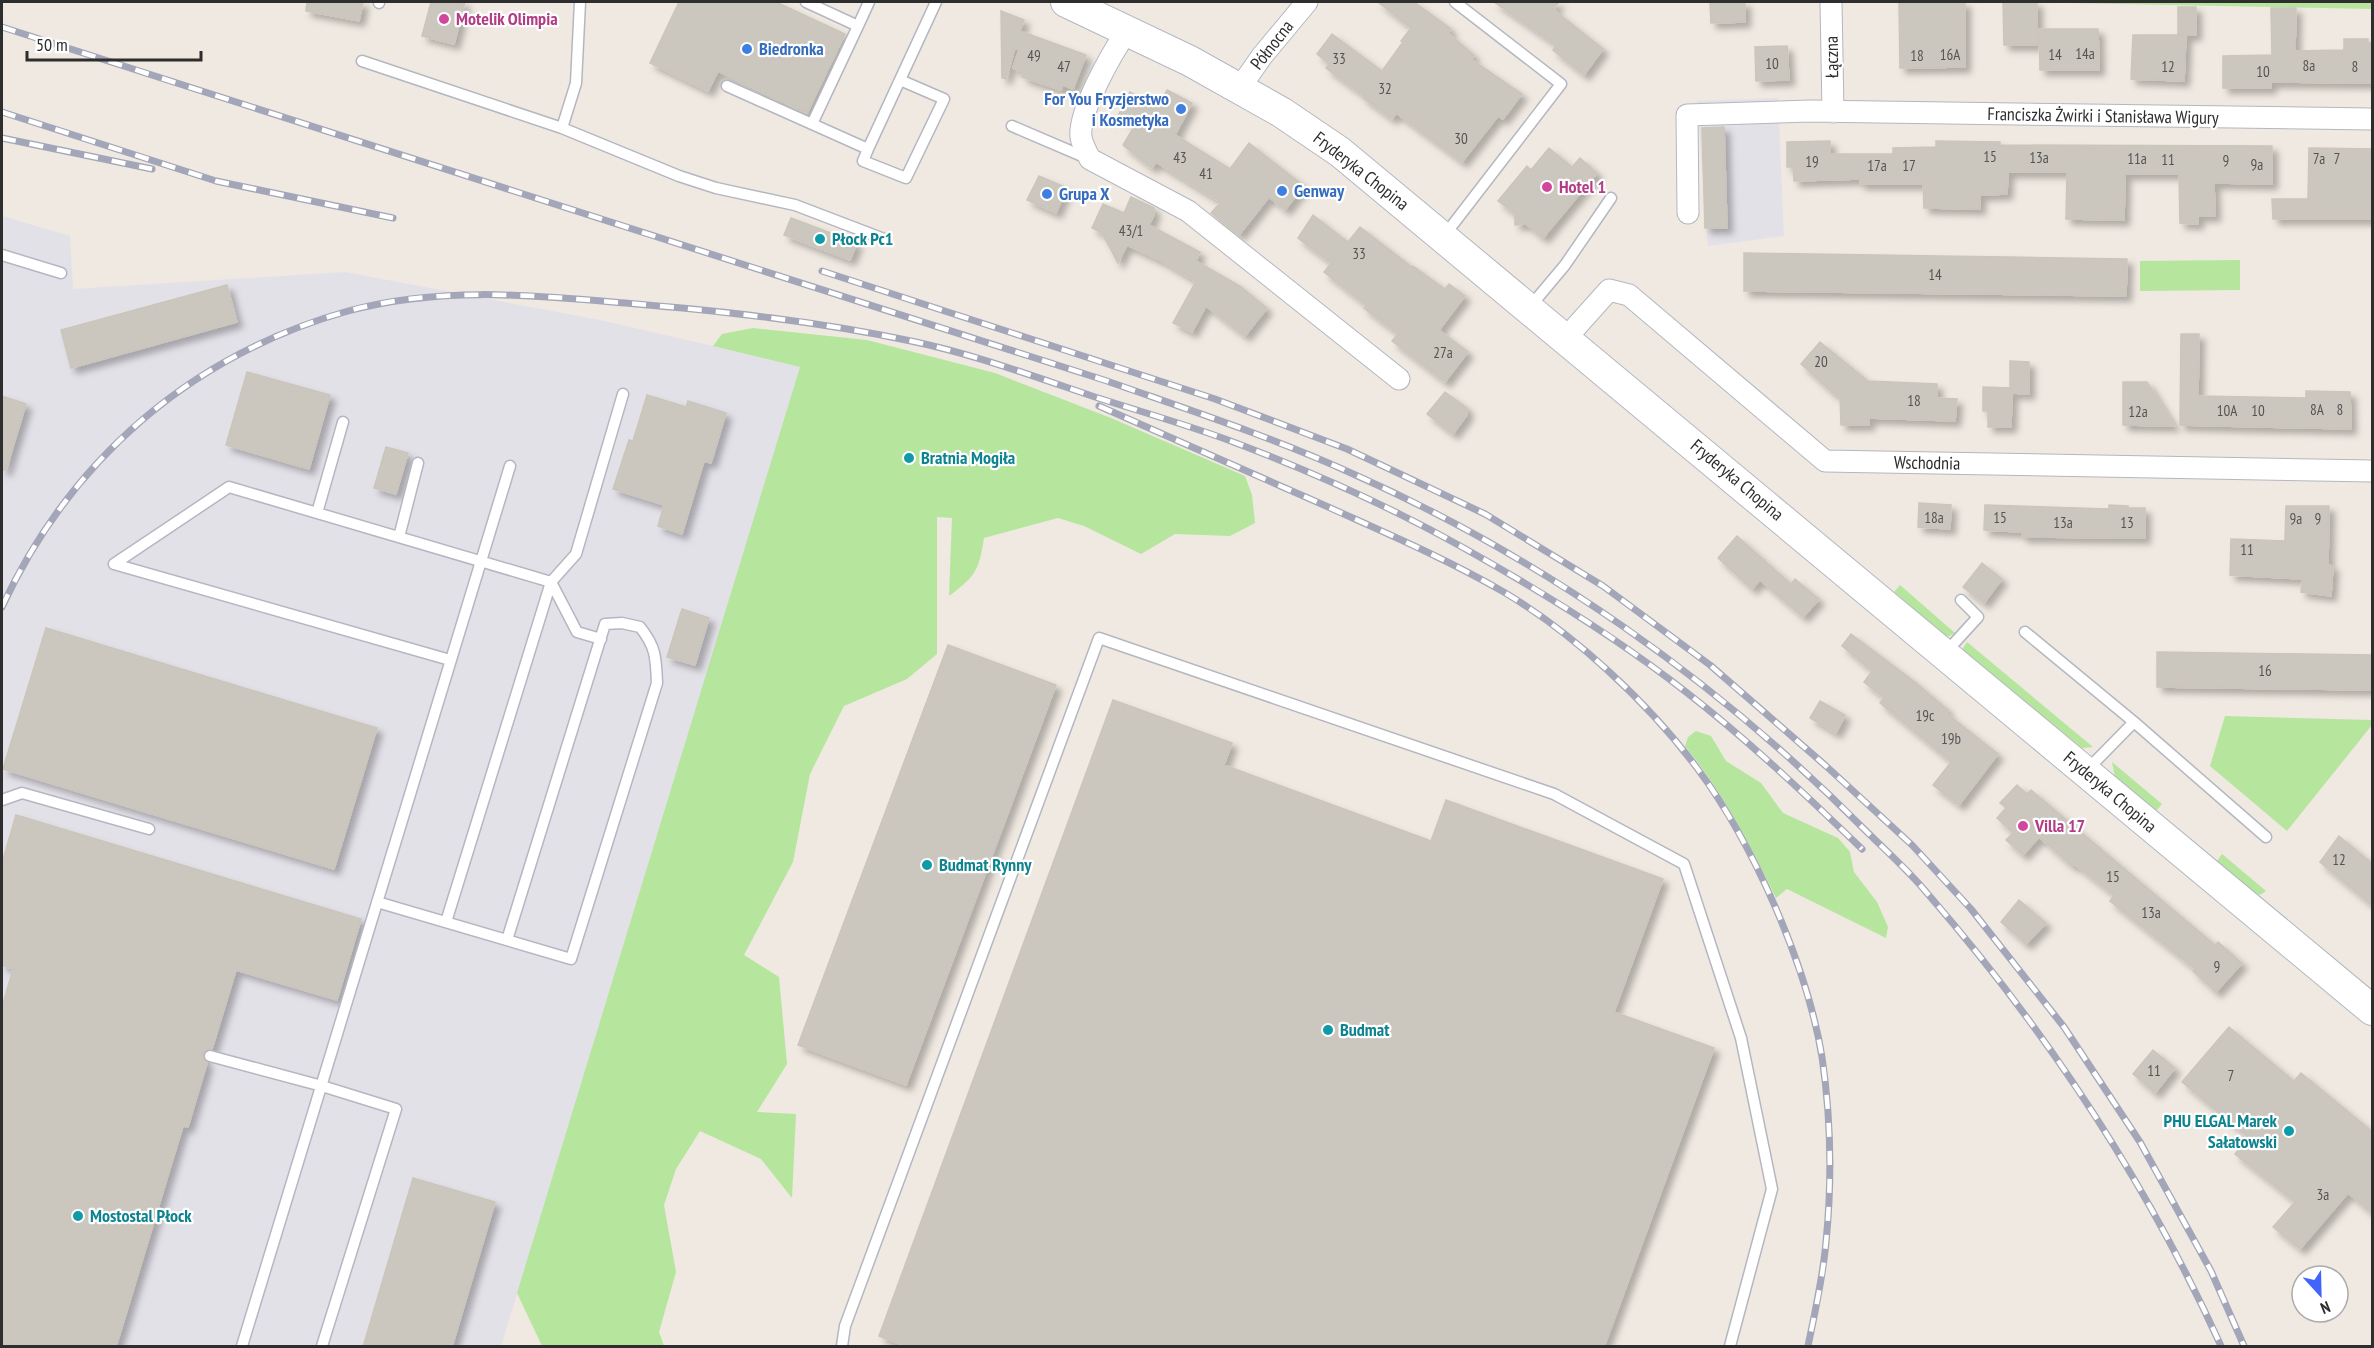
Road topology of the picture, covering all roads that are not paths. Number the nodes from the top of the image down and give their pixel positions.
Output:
1 (580, 2) edge
2 (806, 2) edge
3 (869, 2) edge
4 (934, 2) edge
5 (1066, 2) edge
6 (1307, 2) edge
7 (1455, 2) edge
8 (1831, 2) edge
9 (858, 26) junction
10 (1127, 31) junction
11 (362, 61) dead end
12 (900, 80) junction
13 (727, 86) dead end
14 (1239, 89) junction
15 (1833, 112) junction
16 (2373, 119) edge
17 (812, 124) junction
18 (1012, 126) dead end
19 (562, 128) junction
20 (868, 149) junction
21 (1090, 159) junction
22 (1611, 198) dead end
23 (1688, 213) dead end
24 (1444, 236) junction
25 (884, 239) dead end
26 (2, 255) edge
27 (61, 273) dead end
28 (1529, 308) junction
29 (1566, 338) junction
30 (1399, 379) dead end
31 (623, 394) dead end
32 (343, 422) dead end
33 (418, 463) dead end
34 (510, 466) dead end
35 (2373, 471) edge
36 (317, 513) junction
37 (399, 537) junction
38 (480, 562) junction
39 (551, 582) junction
40 (1960, 600) dead end
41 (2025, 632) dead end
42 (601, 639) junction
43 (1944, 653) junction
44 (450, 660) junction
45 (2134, 722) junction
46 (2086, 771) junction
47 (2, 800) edge
48 (149, 829) dead end
49 (2266, 837) dead end
50 (377, 902) junction
51 (446, 922) junction
52 (507, 940) junction
53 (2373, 1010) edge
54 (210, 1056) dead end
55 (322, 1086) junction
56 (242, 1347) edge
57 (322, 1347) edge
58 (842, 1347) edge
59 (1730, 1347) edge

1 - 19 lane
2 - 9 lane
3 - 9 lane
4 - 12 lane
5 - 10 street, Fryderyka Chopina
6 - 14 street, Północna
7 - 24 lane
8 - 15 street, Łączna
9 - 17 lane
10 - 14 street, Fryderyka Chopina
10 - 21 street
11 - 19 lane
12 - 20 lane
12 - 20 lane
13 - 17 lane
14 - 24 street, Fryderyka Chopina
15 - 16 street, Franciszka Żwirki i Stanisława Wigury
15 - 23 street, Franciszka Żwirki i Stanisława Wigury
17 - 20 lane
18 - 21 lane
19 - 25 lane
21 - 30 street
22 - 28 lane
24 - 28 street, Fryderyka Chopina
26 - 27 lane
28 - 29 street, Fryderyka Chopina
29 - 35 street, Wschodnia
29 - 43 street, Fryderyka Chopina
31 - 39 lane
32 - 36 lane
33 - 37 lane
34 - 38 lane
36 - 37 lane
36 - 44 lane
37 - 38 lane
38 - 39 lane
38 - 44 lane
39 - 42 lane
39 - 51 lane
40 - 43 lane
41 - 45 lane
42 - 52 lane
42 - 52 lane
43 - 46 street, Fryderyka Chopina
44 - 50 lane
45 - 46 lane
45 - 49 lane
46 - 53 street, Fryderyka Chopina
47 - 48 lane
50 - 51 lane
50 - 55 lane
51 - 52 lane
54 - 55 lane
55 - 56 lane
55 - 57 lane
58 - 59 lane

